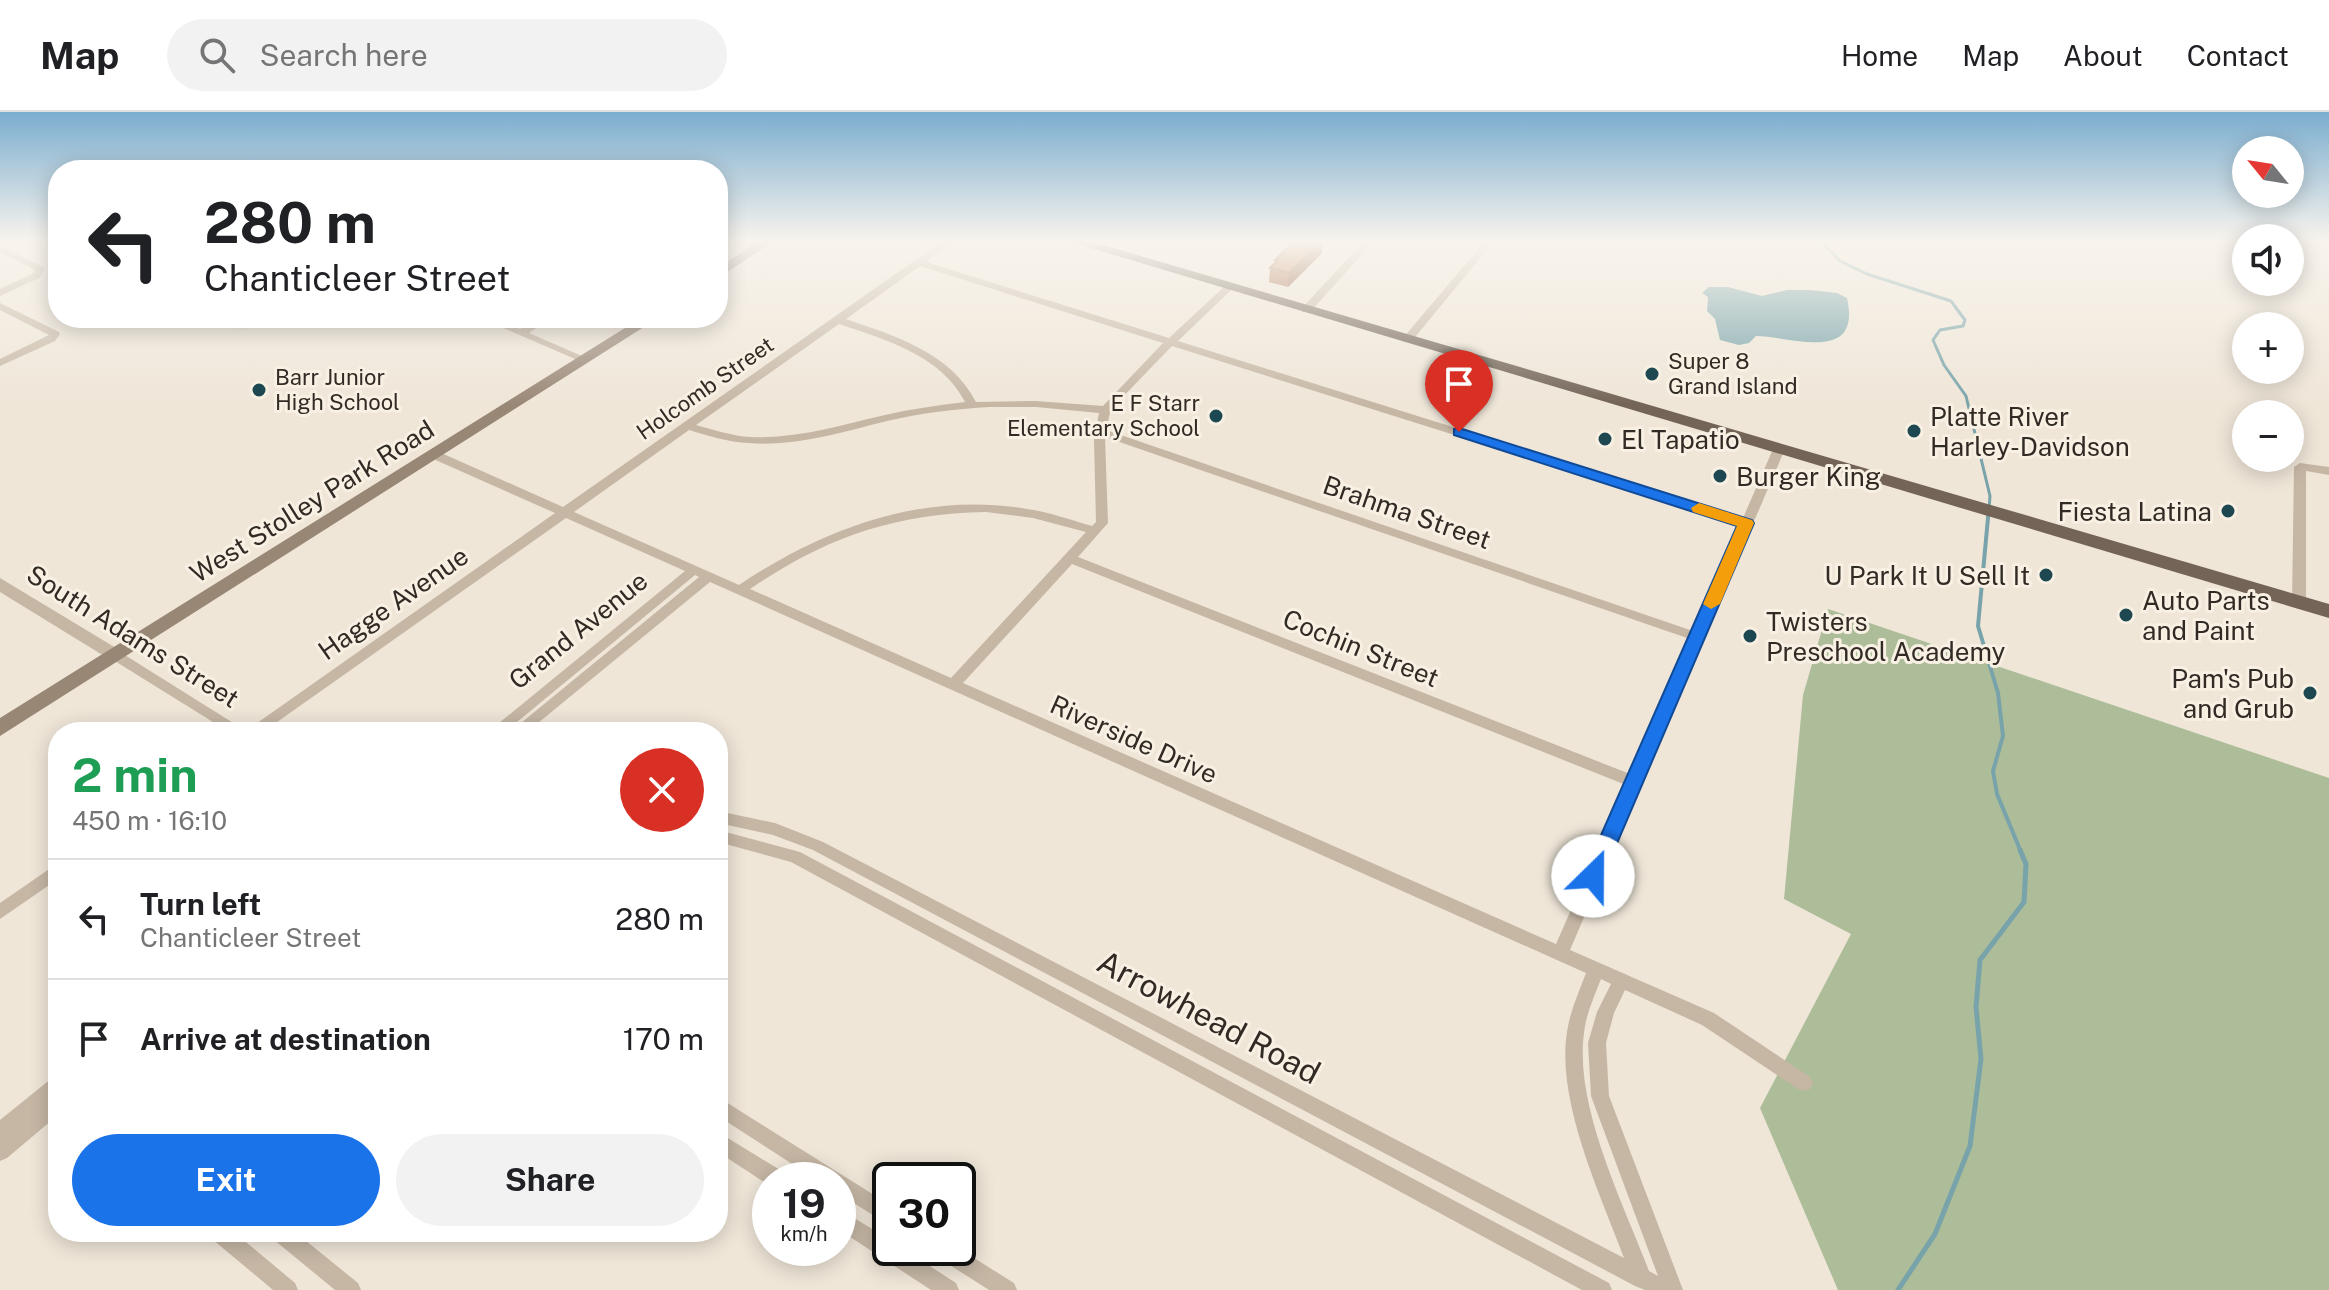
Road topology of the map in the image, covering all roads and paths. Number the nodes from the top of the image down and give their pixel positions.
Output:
1 (874, 295) edge
2 (1022, 295) edge
3 (1221, 295) edge
4 (1256, 295) edge
5 (1320, 295) edge
6 (1445, 295) edge
7 (0, 306) edge
8 (1306, 310) junction
9 (839, 320) junction
10 (509, 328) edge
11 (529, 328) edge
12 (636, 328) edge
13 (521, 333) junction
14 (1407, 340) junction
15 (1173, 342) junction
16 (586, 360) junction
17 (0, 363) edge
18 (972, 405) junction
19 (1105, 410) junction
20 (687, 426) junction
21 (1101, 432) junction
22 (1779, 449) junction
23 (435, 455) junction
24 (2329, 471) edge
25 (561, 514) junction
26 (1746, 523) junction
27 (1096, 531) junction
28 (1071, 559) junction
29 (695, 569) junction
30 (710, 575) junction
31 (0, 584) edge
32 (742, 589) junction
33 (2299, 602) junction
34 (2329, 611) edge
35 (1697, 637) junction
36 (115, 655) junction
37 (954, 684) junction
38 (224, 722) edge
39 (267, 722) edge
40 (507, 722) edge
41 (529, 722) edge
42 (0, 728) edge
43 (1634, 782) junction
44 (728, 819) edge
45 (728, 839) edge
46 (48, 877) edge
47 (0, 912) edge
48 (1560, 953) junction
49 (1596, 969) junction
50 (1621, 981) junction
51 (1804, 1083) dead end
52 (48, 1099) edge
53 (48, 1102) edge
54 (728, 1112) edge
55 (0, 1131) edge
56 (728, 1148) edge
57 (0, 1152) edge
58 (806, 1162) edge
59 (752, 1163) edge
60 (856, 1230) edge
61 (231, 1242) edge
62 (292, 1242) edge
63 (969, 1266) edge
64 (1644, 1284) edge
65 (288, 1290) edge
66 (351, 1290) edge
67 (949, 1290) edge
68 (1007, 1290) edge
69 (1602, 1290) edge
70 (1665, 1290) edge
71 (1673, 1290) edge

1 - 9 street, Holcomb Street
2 - 15 street
3 - 15 street
4 - 8 main road
5 - 8 street
6 - 14 street
7 - 17 street
8 - 14 main road
9 - 18 street
9 - 20 street, Holcomb Street
10 - 13 street
11 - 13 street
12 - 16 main road, West Stolley Park Road
13 - 16 street
14 - 22 main road
15 - 19 street
15 - 26 street
16 - 23 main road, West Stolley Park Road
18 - 19 street
18 - 20 street
19 - 21 street
20 - 25 street, Holcomb Street
21 - 27 street
21 - 35 street, Brahma Street
22 - 26 street
22 - 33 main road
23 - 25 street, Riverside Drive
23 - 36 main road, West Stolley Park Road
24 - 33 street
25 - 29 street, Riverside Drive
25 - 39 street, Hagge Avenue
26 - 35 street
27 - 28 street
27 - 32 street
28 - 37 street
28 - 43 street, Cochin Street
29 - 30 street, Riverside Drive
29 - 40 street, Grand Avenue
30 - 32 street, Riverside Drive
30 - 41 street, Grand Avenue
31 - 36 street, South Adams Street
32 - 37 street, Riverside Drive
33 - 34 main road
35 - 43 street
36 - 38 street, South Adams Street
36 - 42 main road, West Stolley Park Road
37 - 48 street, Riverside Drive
43 - 48 street
44 - 64 street, Arrowhead Road
45 - 69 street, Arrowhead Road
46 - 47 street
48 - 49 street, Riverside Drive
49 - 50 street, Riverside Drive
49 - 64 street
50 - 51 street, Riverside Drive
50 - 71 street
52 - 55 street
53 - 57 street
54 - 58 street
56 - 59 street
60 - 67 street
61 - 65 street
62 - 66 street
63 - 68 street
64 - 70 street, Arrowhead Road

